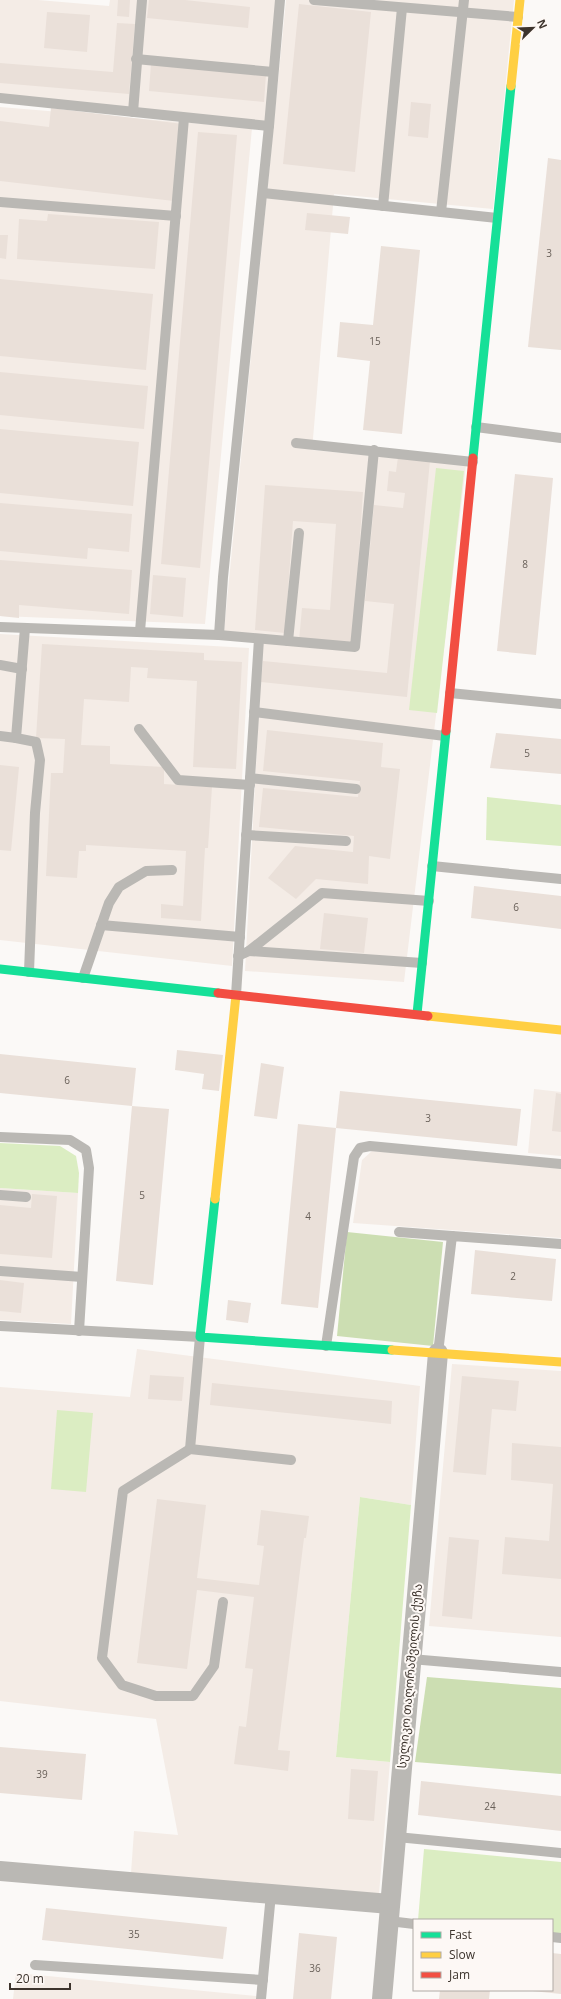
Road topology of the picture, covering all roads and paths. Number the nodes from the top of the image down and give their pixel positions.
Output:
1 (142, 0) edge
2 (280, 0) edge
3 (314, 0) edge
4 (464, 0) edge
5 (520, 0) edge
6 (402, 8) junction
7 (463, 13) junction
8 (518, 17) junction
9 (136, 59) junction
10 (273, 72) junction
11 (0, 98) edge
12 (133, 112) junction
13 (184, 118) junction
14 (269, 126) junction
15 (263, 192) junction
16 (0, 202) edge
17 (383, 206) junction
18 (441, 212) junction
19 (176, 216) junction
20 (497, 218) junction
21 (476, 427) junction
22 (561, 438) edge
23 (296, 443) dead end
24 (374, 450) junction
25 (473, 462) junction
26 (299, 533) dead end
27 (0, 627) edge
28 (26, 628) junction
29 (140, 631) junction
30 (219, 635) junction
31 (259, 639) junction
32 (288, 641) junction
33 (0, 665) edge
34 (22, 669) junction
35 (450, 693) junction
36 (561, 704) edge
37 (254, 712) junction
38 (139, 729) dead end
39 (0, 736) edge
40 (445, 736) junction
41 (16, 738) junction
42 (250, 782) junction
43 (356, 789) dead end
44 (246, 835) junction
45 (346, 841) dead end
46 (432, 866) junction
47 (172, 870) dead end
48 (561, 879) edge
49 (429, 901) junction
50 (101, 925) junction
51 (240, 937) junction
52 (249, 951) junction
53 (238, 956) junction
54 (422, 963) junction
55 (0, 969) edge
56 (29, 972) junction
57 (83, 978) junction
58 (236, 995) junction
59 (417, 1014) junction
60 (561, 1030) edge
61 (0, 1137) edge
62 (561, 1164) edge
63 (0, 1195) edge
64 (26, 1197) dead end
65 (399, 1232) dead end
66 (452, 1236) junction
67 (561, 1244) edge
68 (0, 1271) edge
69 (82, 1277) junction
70 (0, 1326) edge
71 (79, 1330) junction
72 (200, 1337) junction
73 (326, 1346) junction
74 (438, 1353) junction
75 (561, 1362) edge
76 (190, 1448) junction
77 (291, 1460) dead end
78 (223, 1602) dead end
79 (411, 1659) junction
80 (561, 1672) edge
81 (397, 1837) junction
82 (561, 1853) edge
83 (0, 1872) edge
84 (271, 1894) junction
85 (390, 1913) junction
86 (413, 1924) edge
87 (35, 1965) dead end
88 (263, 1980) junction
89 (262, 1999) edge
90 (382, 1999) edge

1 - 9 lane
2 - 10 lane
3 - 6 lane
4 - 7 lane
5 - 8 street
6 - 7 lane
6 - 17 lane
7 - 8 lane
7 - 18 lane
8 - 20 street
9 - 10 lane
9 - 12 lane
10 - 14 lane
11 - 12 lane
12 - 13 lane
13 - 14 lane
13 - 19 lane
14 - 15 lane
15 - 17 lane
15 - 30 lane
16 - 19 lane
17 - 18 lane
18 - 20 lane
19 - 29 lane
20 - 21 street
21 - 22 lane
21 - 25 street
23 - 24 lane
24 - 25 lane
24 - 32 lane
25 - 35 street
26 - 32 lane
27 - 28 lane
28 - 29 lane
28 - 34 lane
29 - 30 lane
30 - 31 lane
31 - 32 lane
31 - 37 lane
33 - 34 lane
34 - 41 lane
35 - 36 lane
35 - 40 street
37 - 40 lane
37 - 42 lane
38 - 42 lane
39 - 41 lane
40 - 46 street
41 - 56 lane
42 - 43 lane
42 - 44 lane
44 - 45 lane
44 - 51 lane
46 - 48 lane
46 - 49 street
47 - 50 lane
49 - 52 lane
49 - 54 street
50 - 51 lane
50 - 57 lane
51 - 53 lane
52 - 53 lane
52 - 54 lane
53 - 58 lane
54 - 59 street
55 - 56 street
56 - 57 street
57 - 58 street
58 - 59 street
58 - 72 street
59 - 60 street
61 - 69 lane
62 - 73 lane
63 - 64 lane
65 - 66 lane
66 - 67 lane
66 - 74 lane
68 - 69 lane
69 - 71 lane
70 - 71 lane
71 - 72 lane
72 - 73 street
72 - 76 lane
73 - 74 street
74 - 75 street
74 - 79 street, სულიკო თაღორაშვილის ქუჩა
76 - 77 lane
76 - 78 lane
79 - 80 lane
79 - 81 street, სულიკო თაღორაშვილის ქუჩა
81 - 82 lane
81 - 85 street, სულიკო თაღორაშვილის ქუჩა
83 - 84 street
84 - 85 street
84 - 88 lane
85 - 86 lane
85 - 90 street, სულიკო თაღორაშვილის ქუჩა
87 - 88 lane
88 - 89 lane

